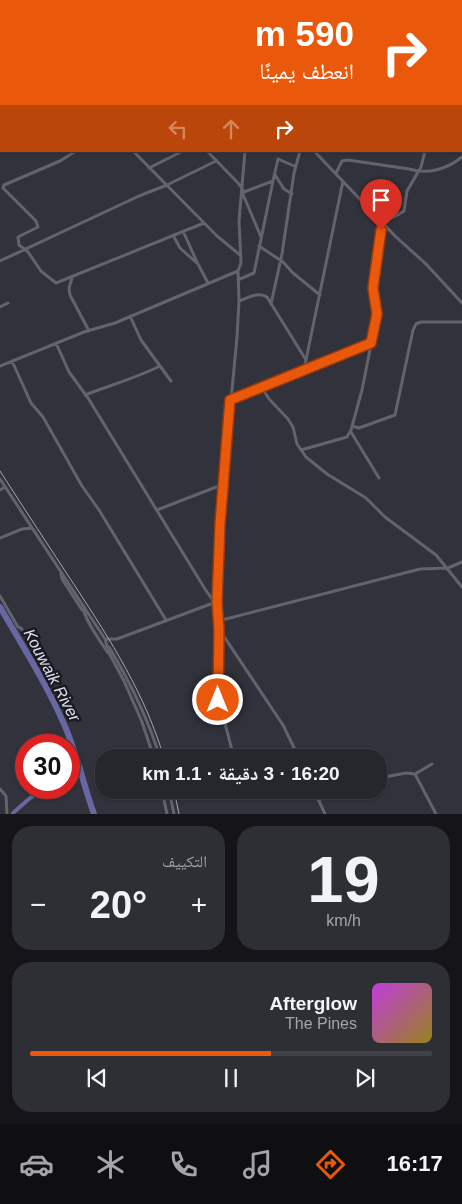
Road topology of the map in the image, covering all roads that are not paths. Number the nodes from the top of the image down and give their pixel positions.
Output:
1 (74, 152) edge
2 (134, 152) edge
3 (180, 152) edge
4 (208, 152) edge
5 (245, 152) edge
6 (300, 152) edge
7 (315, 152) edge
8 (425, 152) edge
9 (462, 157) edge
10 (216, 161) junction
11 (296, 165) junction
12 (149, 168) junction
13 (418, 172) junction
14 (336, 173) junction
15 (274, 176) junction
16 (343, 180) junction
17 (273, 181) junction
18 (167, 185) junction
19 (242, 191) junction
20 (292, 194) junction
21 (384, 222) junction
22 (204, 223) junction
23 (183, 231) junction
24 (173, 235) junction
25 (261, 237) junction
26 (259, 246) junction
27 (25, 249) junction
28 (240, 256) junction
29 (280, 260) junction
30 (0, 261) edge
31 (198, 264) junction
32 (238, 271) junction
33 (73, 278) junction
34 (239, 279) junction
35 (208, 283) junction
36 (320, 295) junction
37 (239, 302) junction
38 (8, 303) dead end
39 (462, 303) edge
40 (271, 304) junction
41 (0, 307) edge
42 (130, 316) junction
43 (462, 322) edge
44 (89, 331) junction
45 (56, 343) junction
46 (371, 343) junction
47 (306, 360) junction
48 (12, 361) junction
49 (0, 366) edge
50 (160, 366) junction
51 (304, 370) junction
52 (171, 381) dead end
53 (262, 387) junction
54 (85, 395) junction
55 (230, 400) junction
56 (352, 426) junction
57 (351, 431) junction
58 (301, 450) junction
59 (379, 478) dead end
60 (0, 479) edge
61 (224, 484) junction
62 (5, 486) junction
63 (0, 490) edge
64 (157, 510) junction
65 (32, 528) junction
66 (0, 538) edge
67 (462, 562) edge
68 (448, 568) junction
69 (61, 572) junction
70 (462, 587) edge
71 (0, 596) edge
72 (216, 602) junction
73 (83, 605) junction
74 (83, 610) junction
75 (166, 620) junction
76 (218, 621) junction
77 (219, 629) junction
78 (105, 639) junction
79 (226, 639) junction
80 (218, 642) junction
81 (108, 644) junction
82 (37, 653) dead end
83 (109, 653) junction
84 (151, 749) edge
85 (157, 749) edge
86 (232, 749) edge
87 (295, 749) edge
88 (432, 764) dead end
89 (415, 774) junction
90 (387, 777) edge
91 (0, 789) edge
92 (164, 799) edge
93 (171, 799) edge
94 (318, 800) edge
95 (7, 814) edge
96 (167, 814) edge
97 (174, 814) edge
98 (325, 814) edge
99 (436, 814) edge

1 - 27 street
2 - 12 street
3 - 12 street
4 - 10 street
5 - 19 street
6 - 11 street
7 - 14 street
8 - 13 street
9 - 13 street
10 - 18 street
10 - 19 street
11 - 15 street
11 - 20 street
12 - 18 street
13 - 14 street
13 - 21 street
14 - 16 street
15 - 17 street
15 - 20 street
16 - 21 street
16 - 36 street
17 - 19 street
17 - 25 street
18 - 22 street
18 - 27 street
19 - 25 street
19 - 28 street
20 - 29 street
21 - 39 street
21 - 46 street
22 - 23 street
22 - 28 street
23 - 24 street
23 - 31 street
24 - 31 street
24 - 33 street
25 - 26 street
26 - 29 street
26 - 34 street
27 - 30 street
27 - 33 street
28 - 32 street
29 - 36 street
29 - 40 street
31 - 35 street
32 - 34 street
32 - 35 street
33 - 44 street
34 - 37 street
35 - 42 street
36 - 47 street
37 - 40 street
37 - 55 street
38 - 41 street
40 - 47 street
42 - 44 street
42 - 50 street
43 - 56 street
44 - 45 street
45 - 48 street
45 - 54 street
46 - 51 street
46 - 56 street
47 - 51 street
48 - 49 street
48 - 75 street
50 - 52 street
50 - 54 street
51 - 53 street
53 - 55 street
53 - 58 street
54 - 64 street
55 - 61 street
56 - 57 street
57 - 58 street
57 - 59 street
58 - 68 street
60 - 62 street
61 - 64 street
61 - 72 street
62 - 63 street
62 - 65 street
64 - 72 street
65 - 66 street
65 - 69 street
67 - 68 street
68 - 70 street
68 - 76 street
69 - 73 street
69 - 74 street
71 - 82 street
72 - 75 street
72 - 76 street
73 - 74 street
73 - 78 street
74 - 83 street
75 - 78 street
76 - 77 street
77 - 79 street
77 - 80 street
78 - 81 street
79 - 80 street
79 - 87 street
80 - 86 street
81 - 83 street
81 - 85 street
83 - 84 street
88 - 89 street
89 - 90 street
89 - 99 street
91 - 95 street
92 - 96 street
93 - 97 street
94 - 98 street

